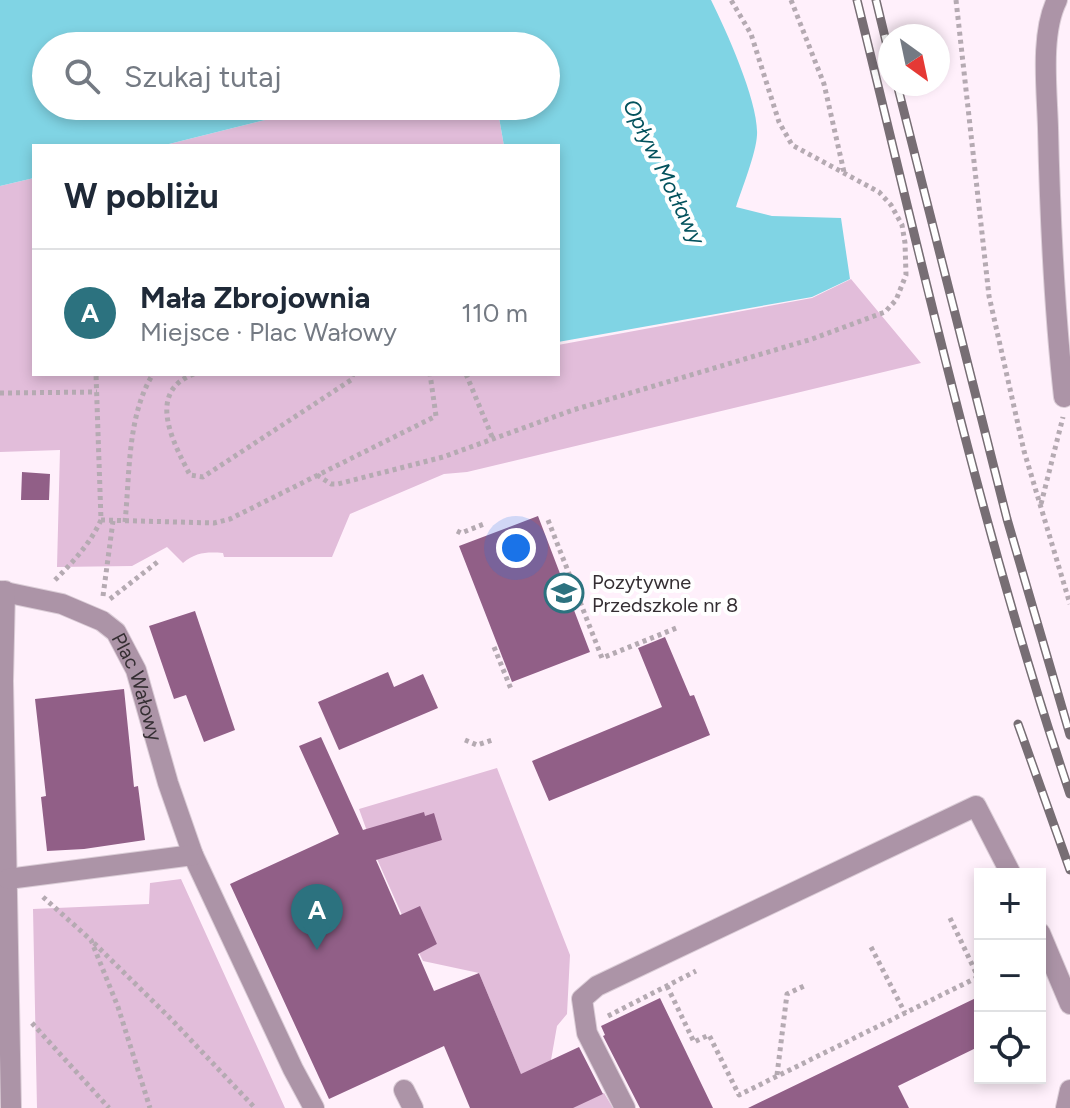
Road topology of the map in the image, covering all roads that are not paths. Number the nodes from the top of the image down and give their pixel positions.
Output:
1 (1057, 0) edge
2 (1064, 397) road end
3 (2, 591) edge
4 (193, 855) junction
5 (1008, 868) edge
6 (15, 878) junction
7 (1043, 940) edge
8 (1070, 1004) edge
9 (1070, 1090) edge
10 (11, 1108) edge
11 (314, 1108) edge
12 (625, 1108) edge
13 (1066, 1108) edge

1 - 2 street
3 - 4 street, Plac Wałowy
3 - 6 street, Plac Wałowy
4 - 6 street
4 - 11 street, Plac Wałowy
5 - 12 street
6 - 10 street, Plac Wałowy
7 - 8 street
9 - 13 street

